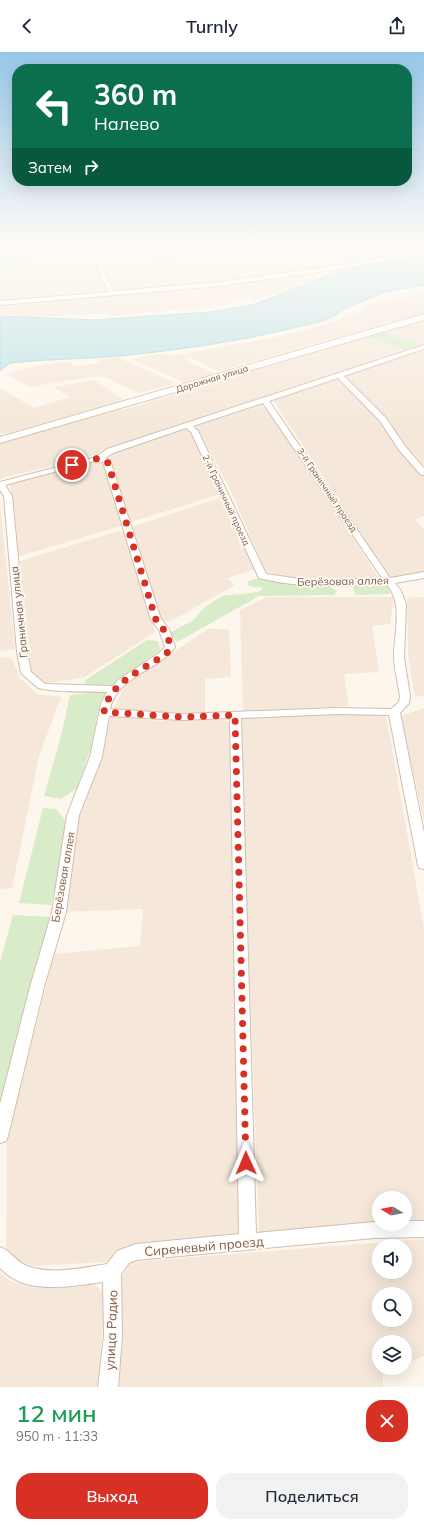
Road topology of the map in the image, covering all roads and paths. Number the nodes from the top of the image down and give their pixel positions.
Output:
1 (424, 317) edge
2 (424, 347) edge
3 (340, 376) junction
4 (266, 401) junction
5 (188, 426) junction
6 (0, 440) edge
7 (99, 458) junction
8 (424, 473) edge
9 (0, 484) edge
10 (424, 575) edge
11 (262, 576) joint
12 (388, 581) junction
13 (115, 689) junction
14 (104, 712) junction
15 (394, 712) junction
16 (235, 715) junction
17 (424, 865) edge
18 (0, 1136) edge
19 (424, 1229) edge
20 (248, 1243) junction
21 (0, 1255) edge
22 (112, 1272) junction
23 (108, 1387) edge

1 - 6 main road, Дорожная улица
2 - 3 street, Граничная улица
3 - 4 street, Граничная улица
3 - 8 street
4 - 5 street, Граничная улица
4 - 12 street, 3-й Граничный проезд
5 - 7 street, Граничная улица
5 - 11 street, 2-й Граничный проезд
7 - 9 street, Граничная улица
7 - 13 street, Берёзовая аллея
9 - 13 street, Граничная улица
10 - 12 street, Берёзовая аллея
11 - 12 street, Берёзовая аллея
12 - 15 street, 3-й Граничный проезд
13 - 14 street, Берёзовая аллея
14 - 16 street
14 - 18 street, Берёзовая аллея
15 - 16 street
15 - 17 street
16 - 20 street
19 - 20 street, Сиреневый проезд
20 - 22 street, Сиреневый проезд
21 - 22 street
22 - 23 street, улица Радио

